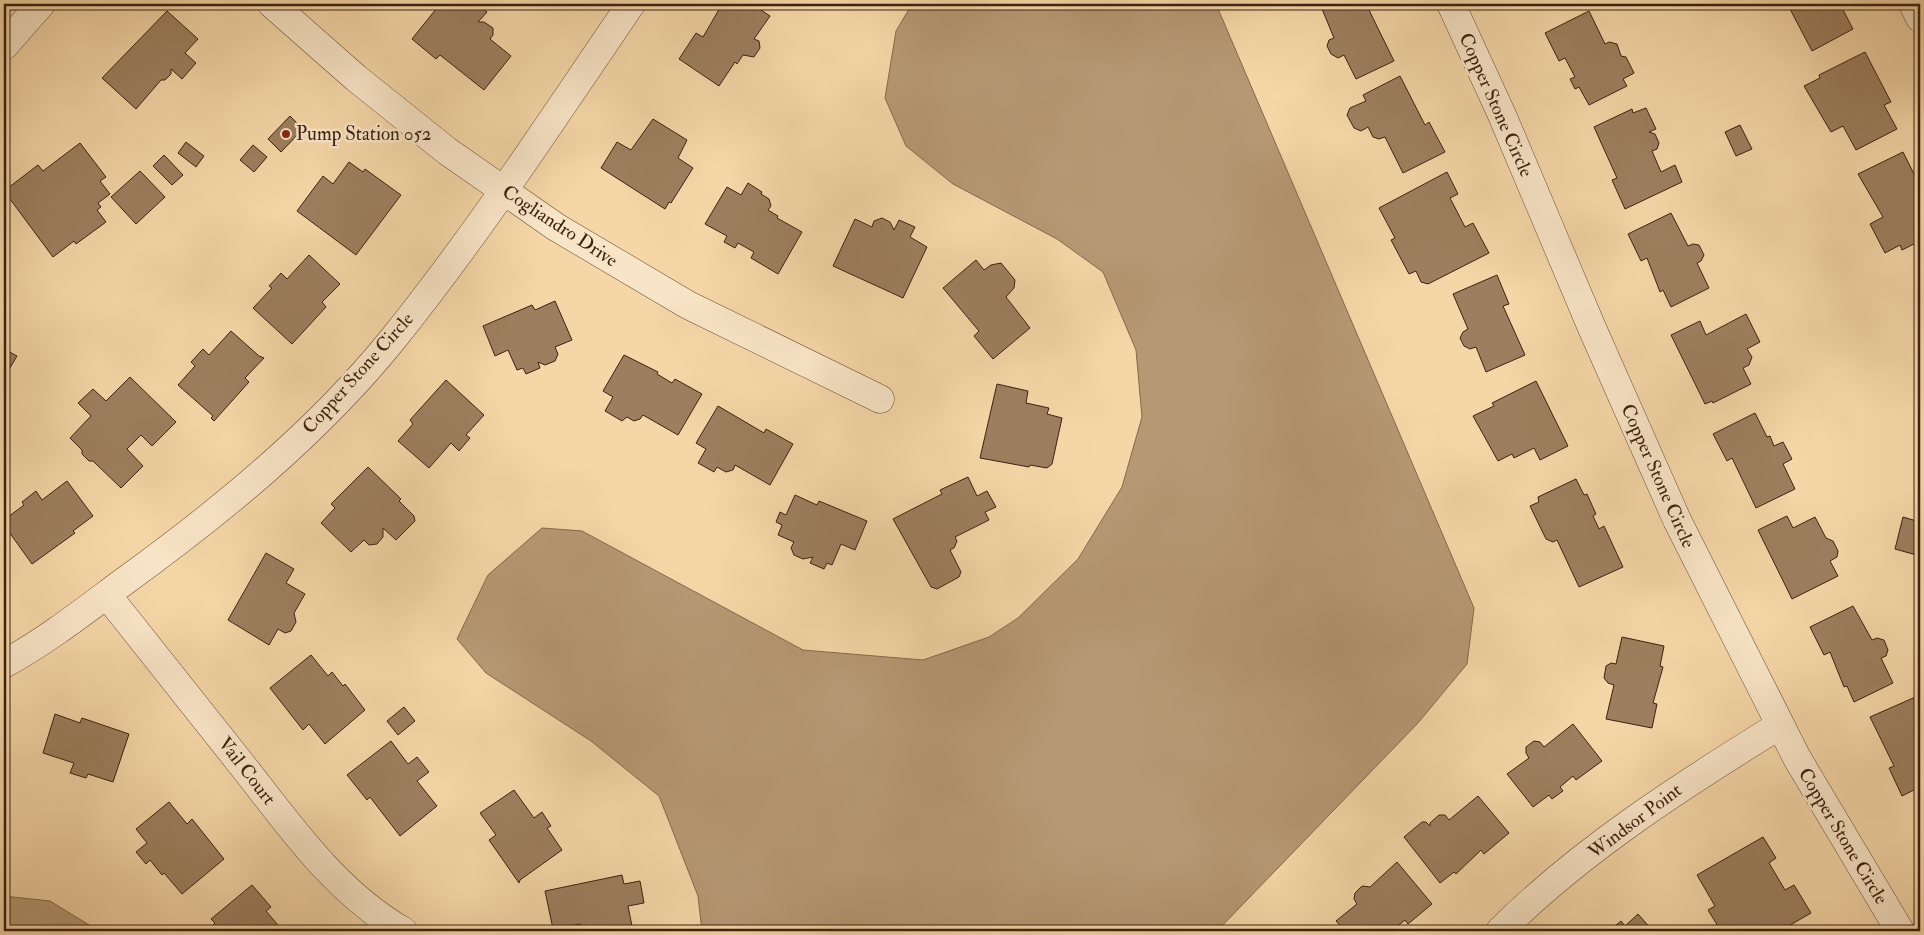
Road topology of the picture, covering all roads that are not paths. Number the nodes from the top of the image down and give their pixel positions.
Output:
1 (42, 4) edge
2 (272, 4) edge
3 (632, 4) edge
4 (1451, 4) edge
5 (1913, 4) edge
6 (1920, 18) edge
7 (4, 46) edge
8 (503, 189) junction
9 (880, 398) dead end
10 (107, 594) junction
11 (4, 664) edge
12 (1780, 725) junction
13 (403, 931) edge
14 (1500, 931) edge
15 (1900, 931) edge

1 - 7 street
2 - 8 street, Cogliandro Drive
3 - 8 street, Copper Stone Circle
4 - 12 street, Copper Stone Circle
5 - 6 street
8 - 9 street, Cogliandro Drive
8 - 10 street, Copper Stone Circle
10 - 11 street, Copper Stone Circle
10 - 13 street, Vail Court
12 - 14 street, Windsor Point
12 - 15 street, Copper Stone Circle

